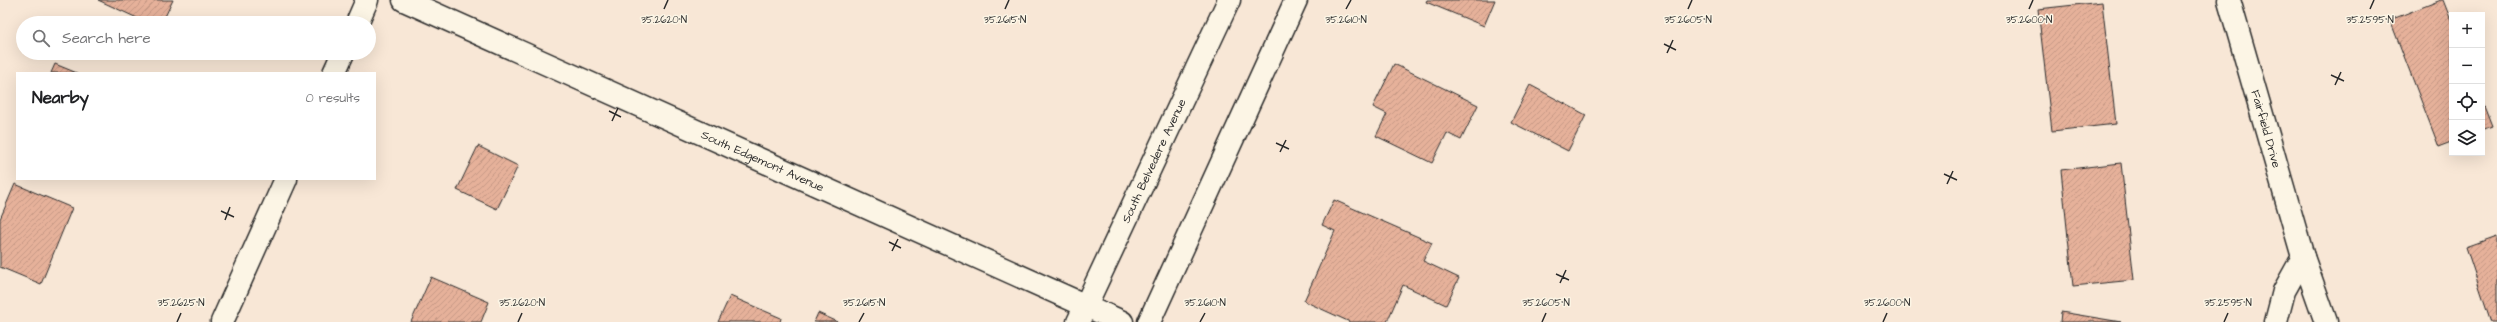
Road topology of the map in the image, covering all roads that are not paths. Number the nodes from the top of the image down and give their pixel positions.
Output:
1 (367, 0) edge
2 (404, 0) edge
3 (1230, 0) edge
4 (1296, 0) edge
5 (2230, 0) edge
6 (359, 16) edge
7 (340, 60) edge
8 (334, 72) edge
9 (286, 180) edge
10 (2303, 257) junction
11 (1082, 314) edge
12 (222, 322) edge
13 (1122, 322) edge
14 (1149, 322) edge
15 (2276, 322) edge
16 (2326, 322) edge

1 - 6 street
2 - 11 street, South Edgemont Avenue
3 - 11 street, South Belvedere Avenue
4 - 14 street
5 - 10 street, Fairfield Drive
7 - 8 street
9 - 12 street
10 - 15 street
10 - 16 street, Fairfield Drive
11 - 13 street, South Edgemont Avenue

